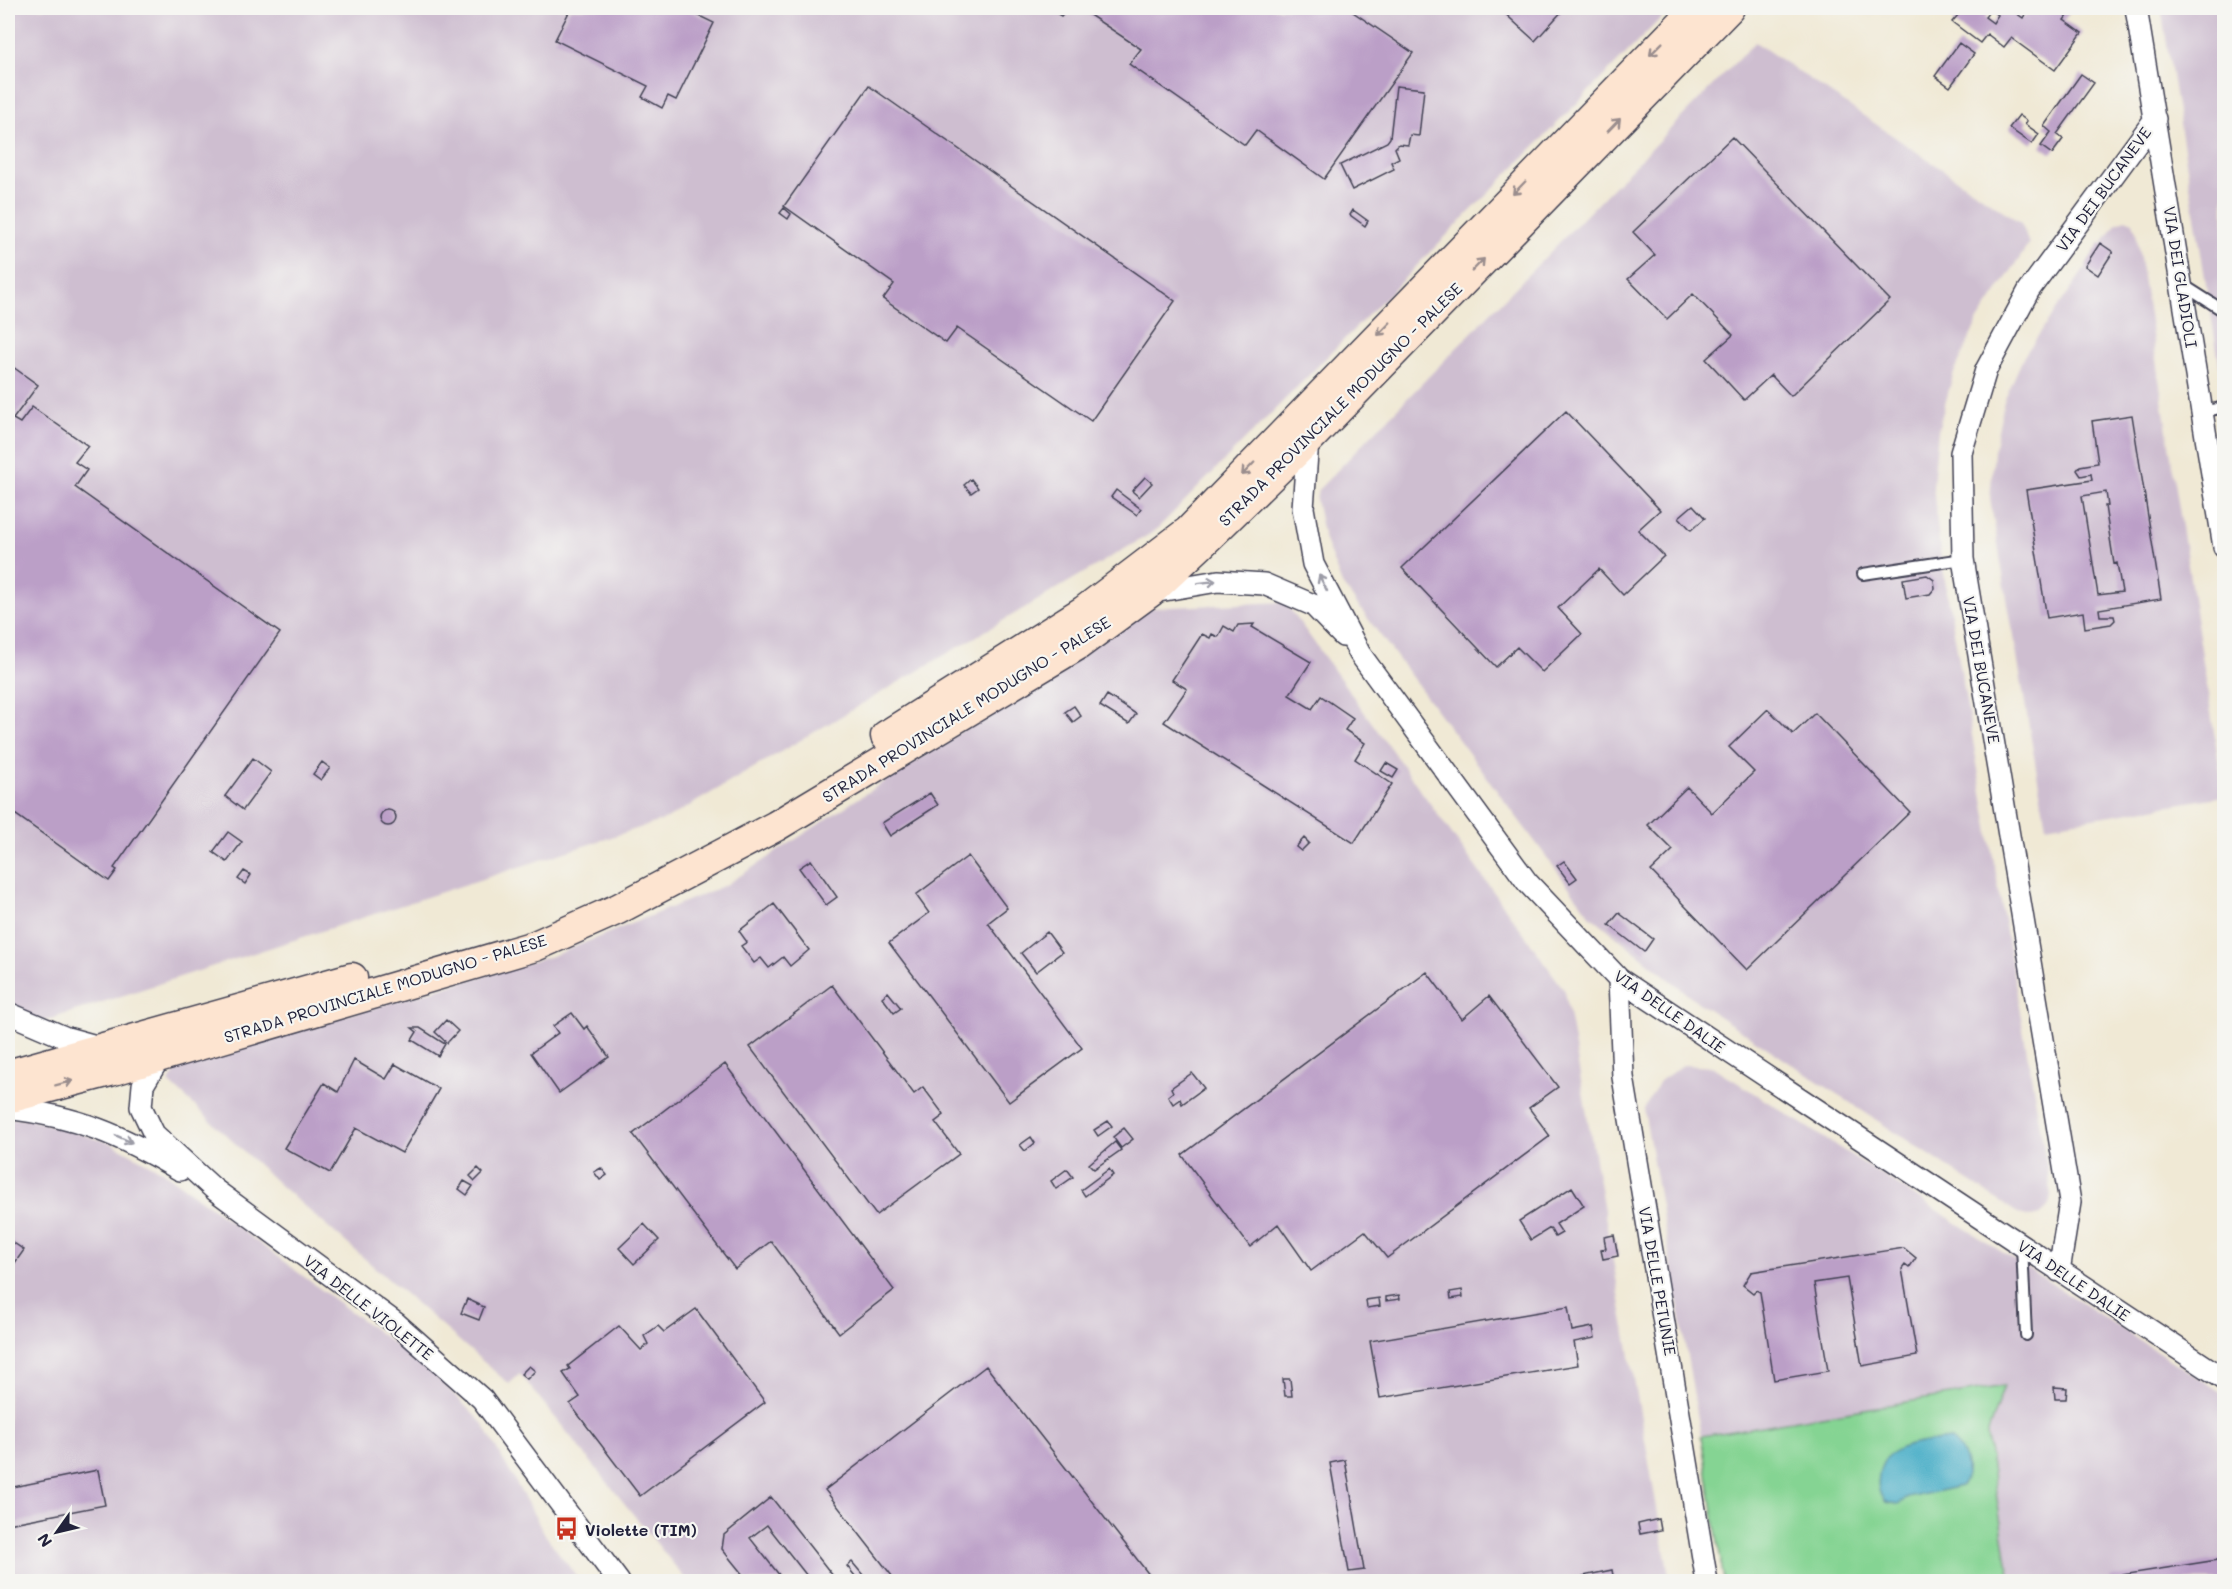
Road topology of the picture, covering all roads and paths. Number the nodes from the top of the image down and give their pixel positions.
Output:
1 (1697, 8) edge
2 (1729, 8) edge
3 (2136, 8) edge
4 (2155, 118) junction
5 (2183, 285) junction
6 (2224, 311) edge
7 (2224, 407) edge
8 (2203, 412) junction
9 (1308, 440) junction
10 (2224, 547) edge
11 (1963, 559) junction
12 (1863, 574) dead end
13 (1150, 592) junction
14 (1360, 654) junction
15 (1619, 979) junction
16 (8, 1013) edge
17 (100, 1047) junction
18 (161, 1055) junction
19 (8, 1075) edge
20 (8, 1098) edge
21 (8, 1108) edge
22 (215, 1190) junction
23 (2022, 1245) junction
24 (2059, 1271) junction
25 (2026, 1335) dead end
26 (2224, 1379) edge
27 (619, 1581) edge
28 (1707, 1581) edge

1 -> 17 main road, STRADA PROVINCIALE MODUGNO - PALESE
9 -> 2 main road, STRADA PROVINCIALE MODUGNO - PALESE
3 - 4 street, VIA DEI GLADIOLI
4 - 5 street, VIA DEI GLADIOLI
4 - 11 street, VIA DEI BUCANEVE
5 - 6 lane
5 - 8 street, VIA DEI GLADIOLI
7 - 8 lane
8 - 10 street, VIA DEI GLADIOLI
9 - 13 main road, STRADA PROVINCIALE MODUGNO - PALESE
14 -> 9 street, VIA DELLE DALIE
11 - 12 lane
11 - 24 street, VIA DEI BUCANEVE
13 -> 14 street
13 - 18 main road, STRADA PROVINCIALE MODUGNO - PALESE
14 - 15 street, VIA DELLE DALIE
15 - 23 street, VIA DELLE DALIE
15 - 28 street, VIA DELLE PETUNIE
16 - 17 street
17 - 19 main road, STRADA PROVINCIALE MODUGNO - PALESE
20 -> 18 main road, STRADA PROVINCIALE MODUGNO - PALESE
18 - 22 street
21 -> 22 street
22 - 27 street, VIA DELLE VIOLETTE
23 - 24 street, VIA DELLE DALIE
23 - 25 lane
24 - 26 street, VIA DELLE DALIE

